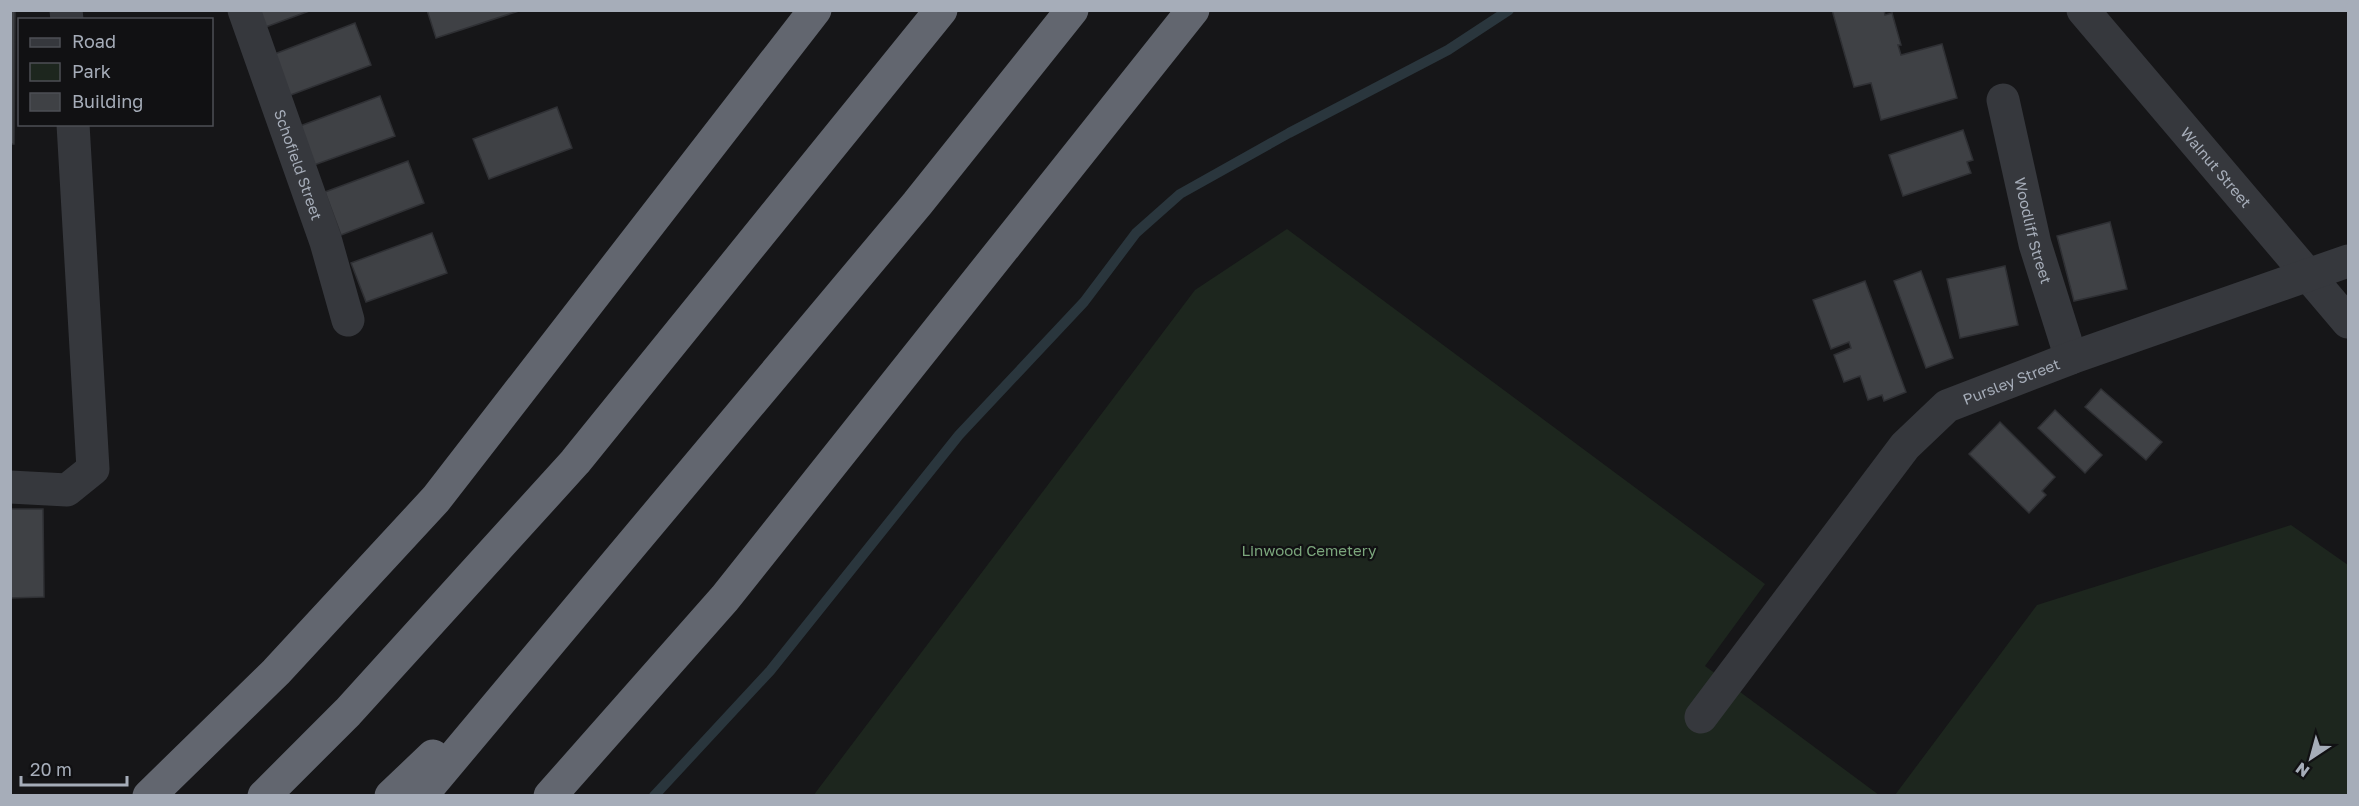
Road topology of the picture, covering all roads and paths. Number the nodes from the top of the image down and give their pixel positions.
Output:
1 (244, 10) edge
2 (815, 10) edge
3 (940, 10) edge
4 (1072, 10) edge
5 (1193, 10) edge
6 (2083, 10) edge
7 (2003, 100) dead end
8 (73, 126) edge
9 (2349, 261) edge
10 (2310, 275) junction
11 (348, 320) dead end
12 (2349, 322) edge
13 (2071, 358) junction
14 (10, 487) edge
15 (551, 642) junction
16 (1701, 717) dead end
17 (149, 795) edge
18 (264, 795) edge
19 (391, 795) edge
20 (422, 795) edge
21 (550, 795) edge

1 - 11 street, Schofield Street
2 - 17 highway
3 - 18 highway
4 - 15 highway
5 - 21 highway
6 - 10 street, Walnut Street
7 - 13 street, Woodliff Street
8 - 14 street
9 - 10 street, Pursley Street
10 - 12 street, Walnut Street
10 - 13 street, Pursley Street
13 - 16 street, Pursley Street
15 - 19 highway
15 - 20 highway

